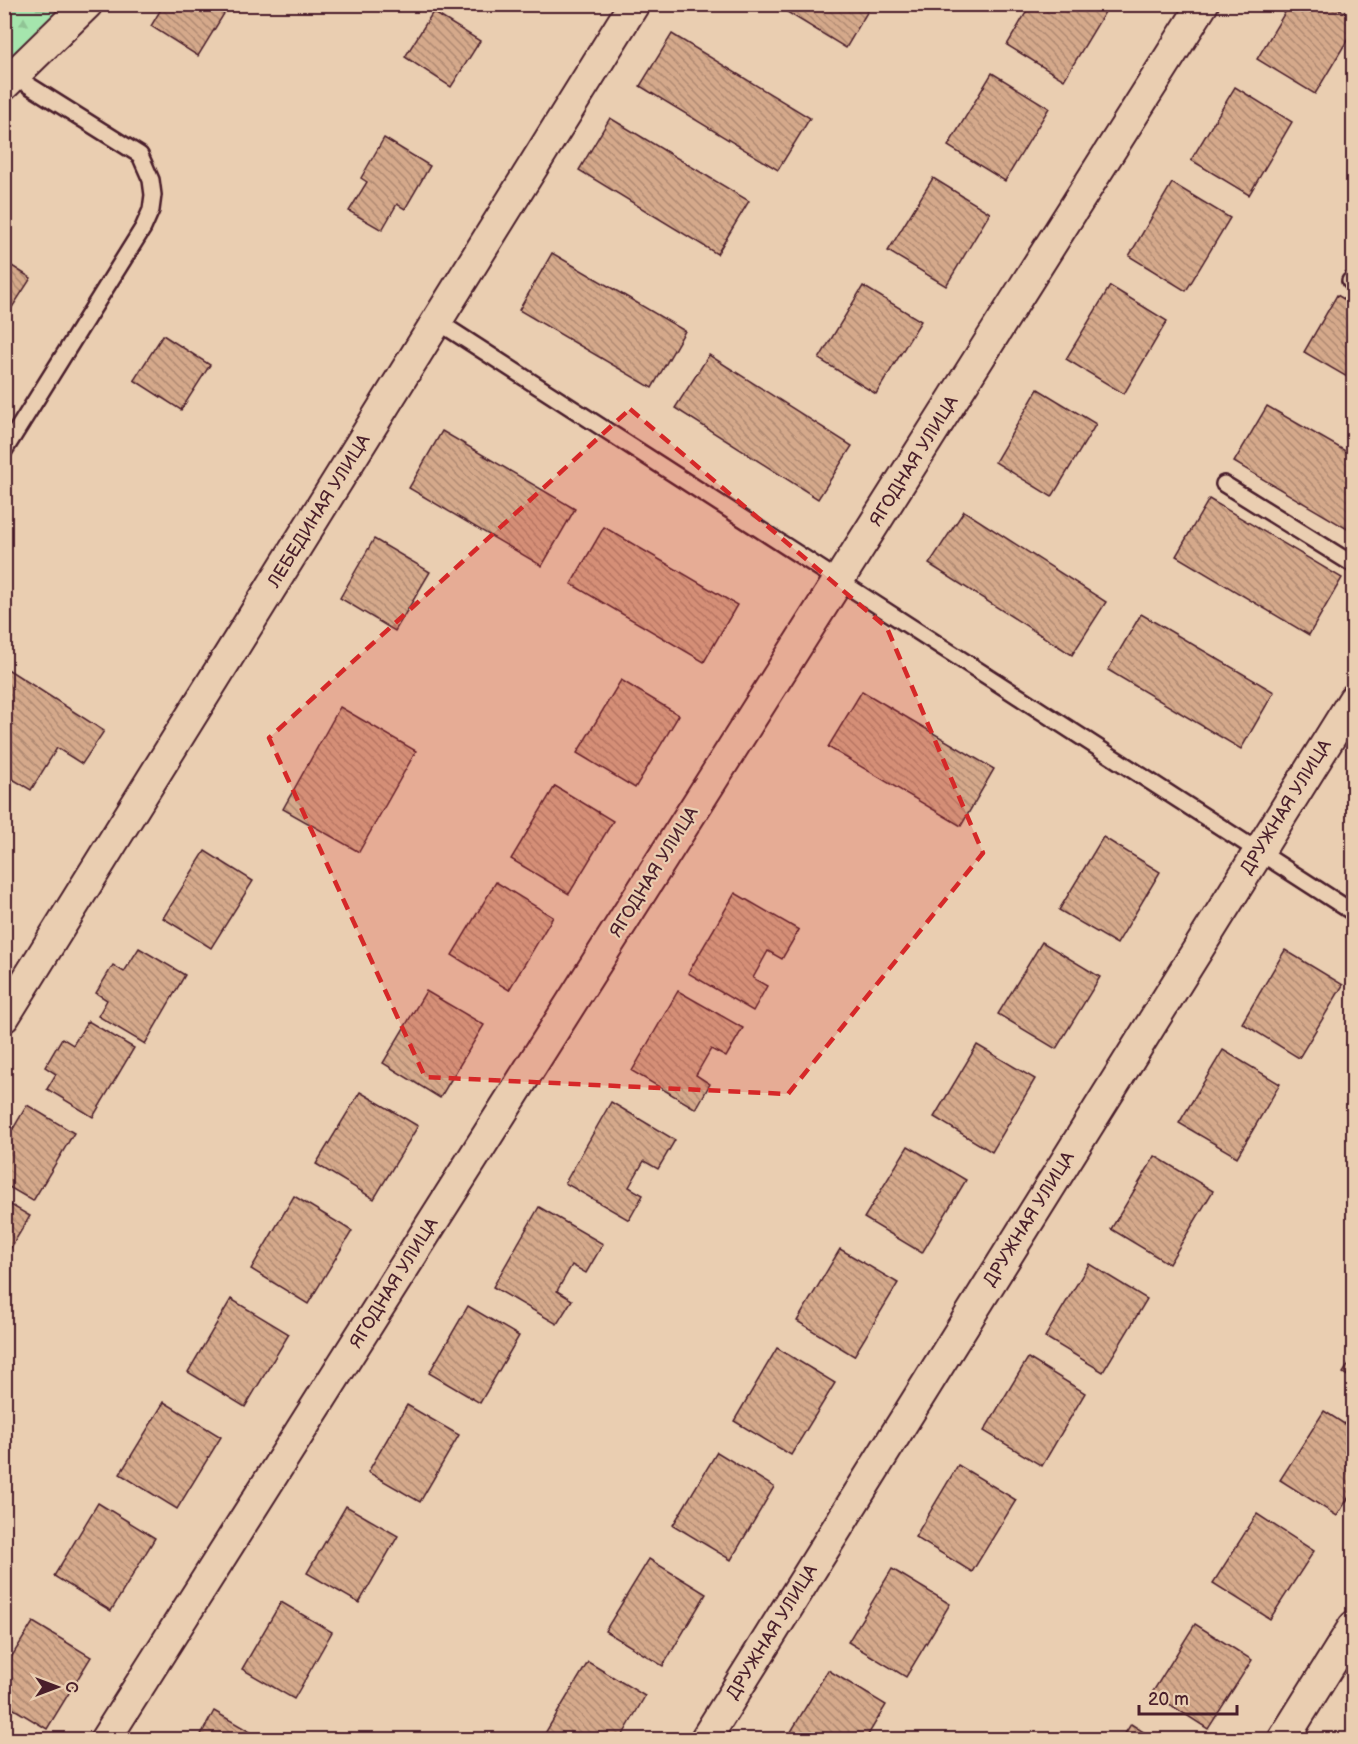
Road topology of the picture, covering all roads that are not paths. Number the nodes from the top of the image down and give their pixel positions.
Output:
1 (87, 4) edge
2 (634, 4) edge
3 (1203, 4) edge
4 (9, 81) edge
5 (437, 321) junction
6 (4, 451) edge
7 (1224, 484) dead end
8 (1353, 565) edge
9 (839, 580) junction
10 (1353, 699) edge
11 (1258, 851) junction
12 (1353, 913) edge
13 (4, 1017) edge
14 (1353, 1626) edge
15 (105, 1740) edge
16 (705, 1740) edge
17 (1283, 1740) edge

1 - 4 street
2 - 5 street, ЛЕБЕДИНАЯ УЛИЦА
3 - 9 street, ЯГОДНАЯ УЛИЦА
4 - 6 lane
5 - 9 lane
5 - 13 street, ЛЕБЕДИНАЯ УЛИЦА
7 - 8 lane
9 - 11 lane
9 - 15 street, ЯГОДНАЯ УЛИЦА
10 - 11 street, ДРУЖНАЯ УЛИЦА
11 - 12 lane
11 - 16 street, ДРУЖНАЯ УЛИЦА
14 - 17 street

